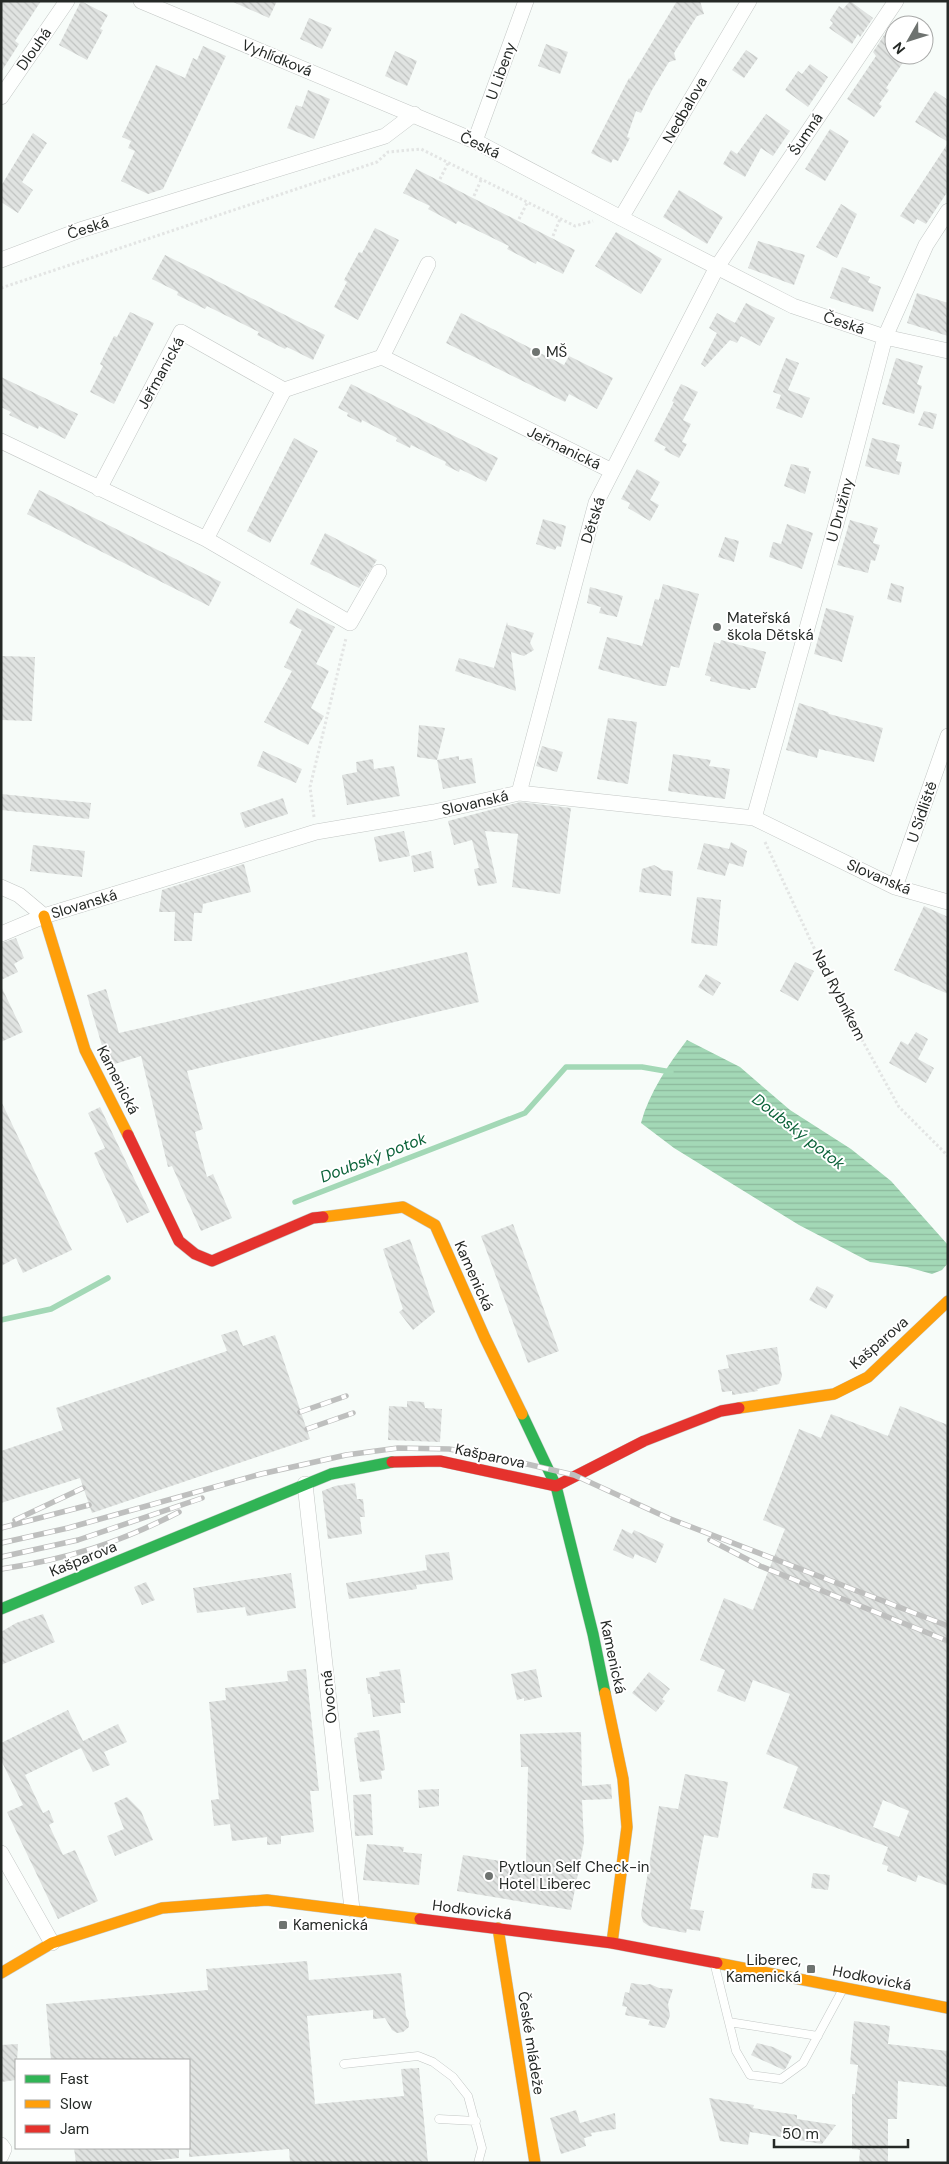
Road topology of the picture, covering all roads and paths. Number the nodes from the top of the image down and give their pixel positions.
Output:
1 (67, 1) edge
2 (141, 1) edge
3 (526, 1) edge
4 (748, 1) edge
5 (896, 1) edge
6 (1, 97) edge
7 (414, 114) junction
8 (475, 141) junction
9 (448, 163) junction
10 (440, 179) dead end
11 (481, 180) junction
12 (474, 196) dead end
13 (528, 202) junction
14 (948, 211) edge
15 (621, 218) junction
16 (519, 219) dead end
17 (560, 219) junction
18 (600, 219) dead end
19 (552, 236) dead end
20 (1, 260) edge
21 (428, 264) dead end
22 (717, 268) junction
23 (1, 288) edge
24 (884, 337) junction
25 (948, 351) edge
26 (382, 357) junction
27 (284, 390) junction
28 (1, 440) edge
29 (612, 471) junction
30 (99, 489) junction
31 (206, 539) junction
32 (379, 572) dead end
33 (350, 623) junction
34 (948, 736) edge
35 (519, 792) junction
36 (754, 818) junction
37 (316, 832) junction
38 (1, 887) edge
39 (896, 888) junction
40 (948, 902) edge
41 (44, 916) junction
42 (1, 934) edge
43 (948, 1156) edge
44 (948, 1301) edge
45 (306, 1484) junction
46 (556, 1486) junction
47 (1, 1609) edge
48 (1, 1853) edge
49 (352, 1909) junction
50 (498, 1928) junction
51 (612, 1943) junction
52 (52, 1944) junction
53 (715, 1964) junction
54 (1, 1973) edge
55 (843, 1988) junction
56 (948, 2008) edge
57 (729, 2022) junction
58 (818, 2036) junction
59 (344, 2064) dead end
60 (439, 2119) dead end
61 (476, 2121) junction
62 (478, 2163) edge
63 (535, 2163) edge

1 - 6 street, Dlouhá
2 - 7 street, Vyhlídková
3 - 8 street, U Libeny
4 - 15 street, Nedbalova
5 - 22 street, Šumná
7 - 8 street, Česká
7 - 20 street, Česká
8 - 15 street, Česká
9 - 10 path
9 - 11 path
9 - 23 path
11 - 12 path
11 - 13 path
13 - 16 path
13 - 17 path
14 - 24 street, U Družiny
15 - 22 street, Česká
17 - 18 path
17 - 19 path
21 - 26 street
22 - 24 street, Česká
22 - 29 street, Dětská
24 - 25 street, Česká
24 - 36 street, U Družiny
26 - 27 street
26 - 29 street, Jeřmanická
27 - 30 street, Jeřmanická
27 - 31 street
28 - 30 street
29 - 35 street, Dětská
30 - 31 street
31 - 33 street
32 - 33 street
33 - 37 path
34 - 39 street, U Sídliště
35 - 36 street, Slovanská
35 - 37 street, Slovanská
36 - 39 street, Slovanská
36 - 43 path, Nad Rybníkem
37 - 41 street, Slovanská
38 - 41 street
39 - 40 street, Slovanská
41 - 42 street, Slovanská
41 - 46 street, Kamenická
44 - 46 street, Kašparova
45 - 46 street, Kašparova
45 - 47 street, Kašparova
45 - 49 street, Ovocná
46 - 51 street, Kamenická
48 - 52 street
49 - 50 street, Hodkovická
49 - 52 street, Hodkovická
50 - 51 street, Hodkovická
50 - 63 street, České mládeže
51 - 53 street, Hodkovická
52 - 54 street, Hodkovická
53 - 55 street, Hodkovická
53 - 57 lane
55 - 56 street, Hodkovická
55 - 58 lane
57 - 58 lane
57 - 58 lane
59 - 61 lane
60 - 61 lane
61 - 62 lane

